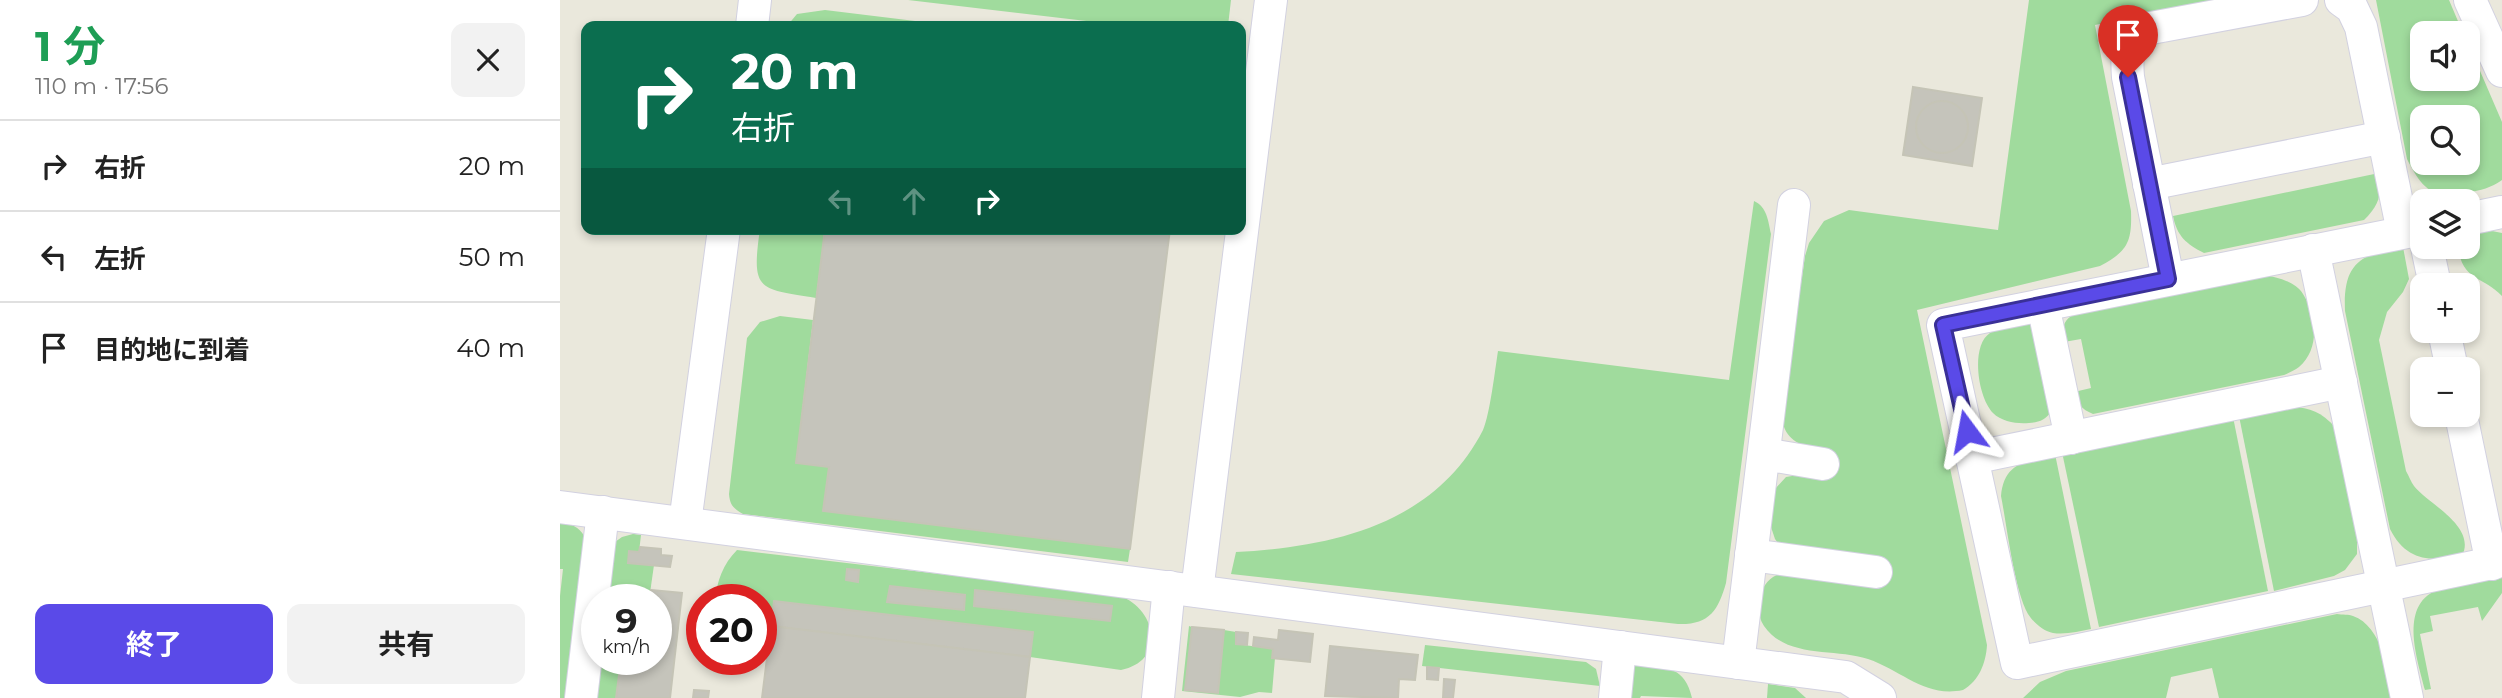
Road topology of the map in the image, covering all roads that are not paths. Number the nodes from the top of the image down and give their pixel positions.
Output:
1 (755, 0) edge
2 (1271, 0) edge
3 (2302, 0) edge
4 (2341, 0) edge
5 (2470, 0) edge
6 (753, 21) edge
7 (2502, 71) edge
8 (2384, 137) junction
9 (1246, 167) edge
10 (2149, 184) junction
11 (1794, 205) dead end
12 (2502, 212) edge
13 (2410, 215) edge
14 (2480, 217) edge
15 (723, 235) edge
16 (1236, 235) edge
17 (2410, 237) edge
18 (2313, 250) junction
19 (2168, 279) junction
20 (2043, 305) junction
21 (2341, 382) junction
22 (2465, 427) edge
23 (2071, 438) junction
24 (1764, 454) junction
25 (1972, 458) junction
26 (1823, 464) dead end
27 (560, 507) edge
28 (603, 512) junction
29 (685, 523) junction
30 (1751, 555) junction
31 (2497, 562) edge
32 (1876, 572) dead end
33 (2383, 586) junction
34 (1183, 589) junction
35 (1620, 647) junction
36 (1738, 663) junction
37 (581, 698) edge
38 (1158, 698) edge
39 (1615, 698) edge
40 (1881, 698) edge
41 (2407, 698) edge

1 - 6 lane
2 - 9 lane
3 - 10 lane
4 - 8 lane
5 - 7 lane
8 - 10 lane
8 - 13 lane
10 - 19 lane
11 - 24 lane
12 - 14 lane
15 - 29 lane
16 - 34 lane
17 - 18 lane
18 - 19 lane
18 - 21 lane
19 - 20 lane
20 - 23 lane
20 - 25 lane
21 - 23 lane
21 - 33 lane
22 - 31 lane
23 - 25 lane
24 - 26 lane
24 - 30 lane
25 - 33 lane
27 - 28 lane
28 - 29 lane
28 - 37 lane
29 - 34 lane
30 - 32 lane
30 - 36 lane
31 - 33 lane
33 - 41 lane
34 - 35 lane
34 - 38 lane
35 - 36 lane
35 - 39 lane
36 - 40 lane

